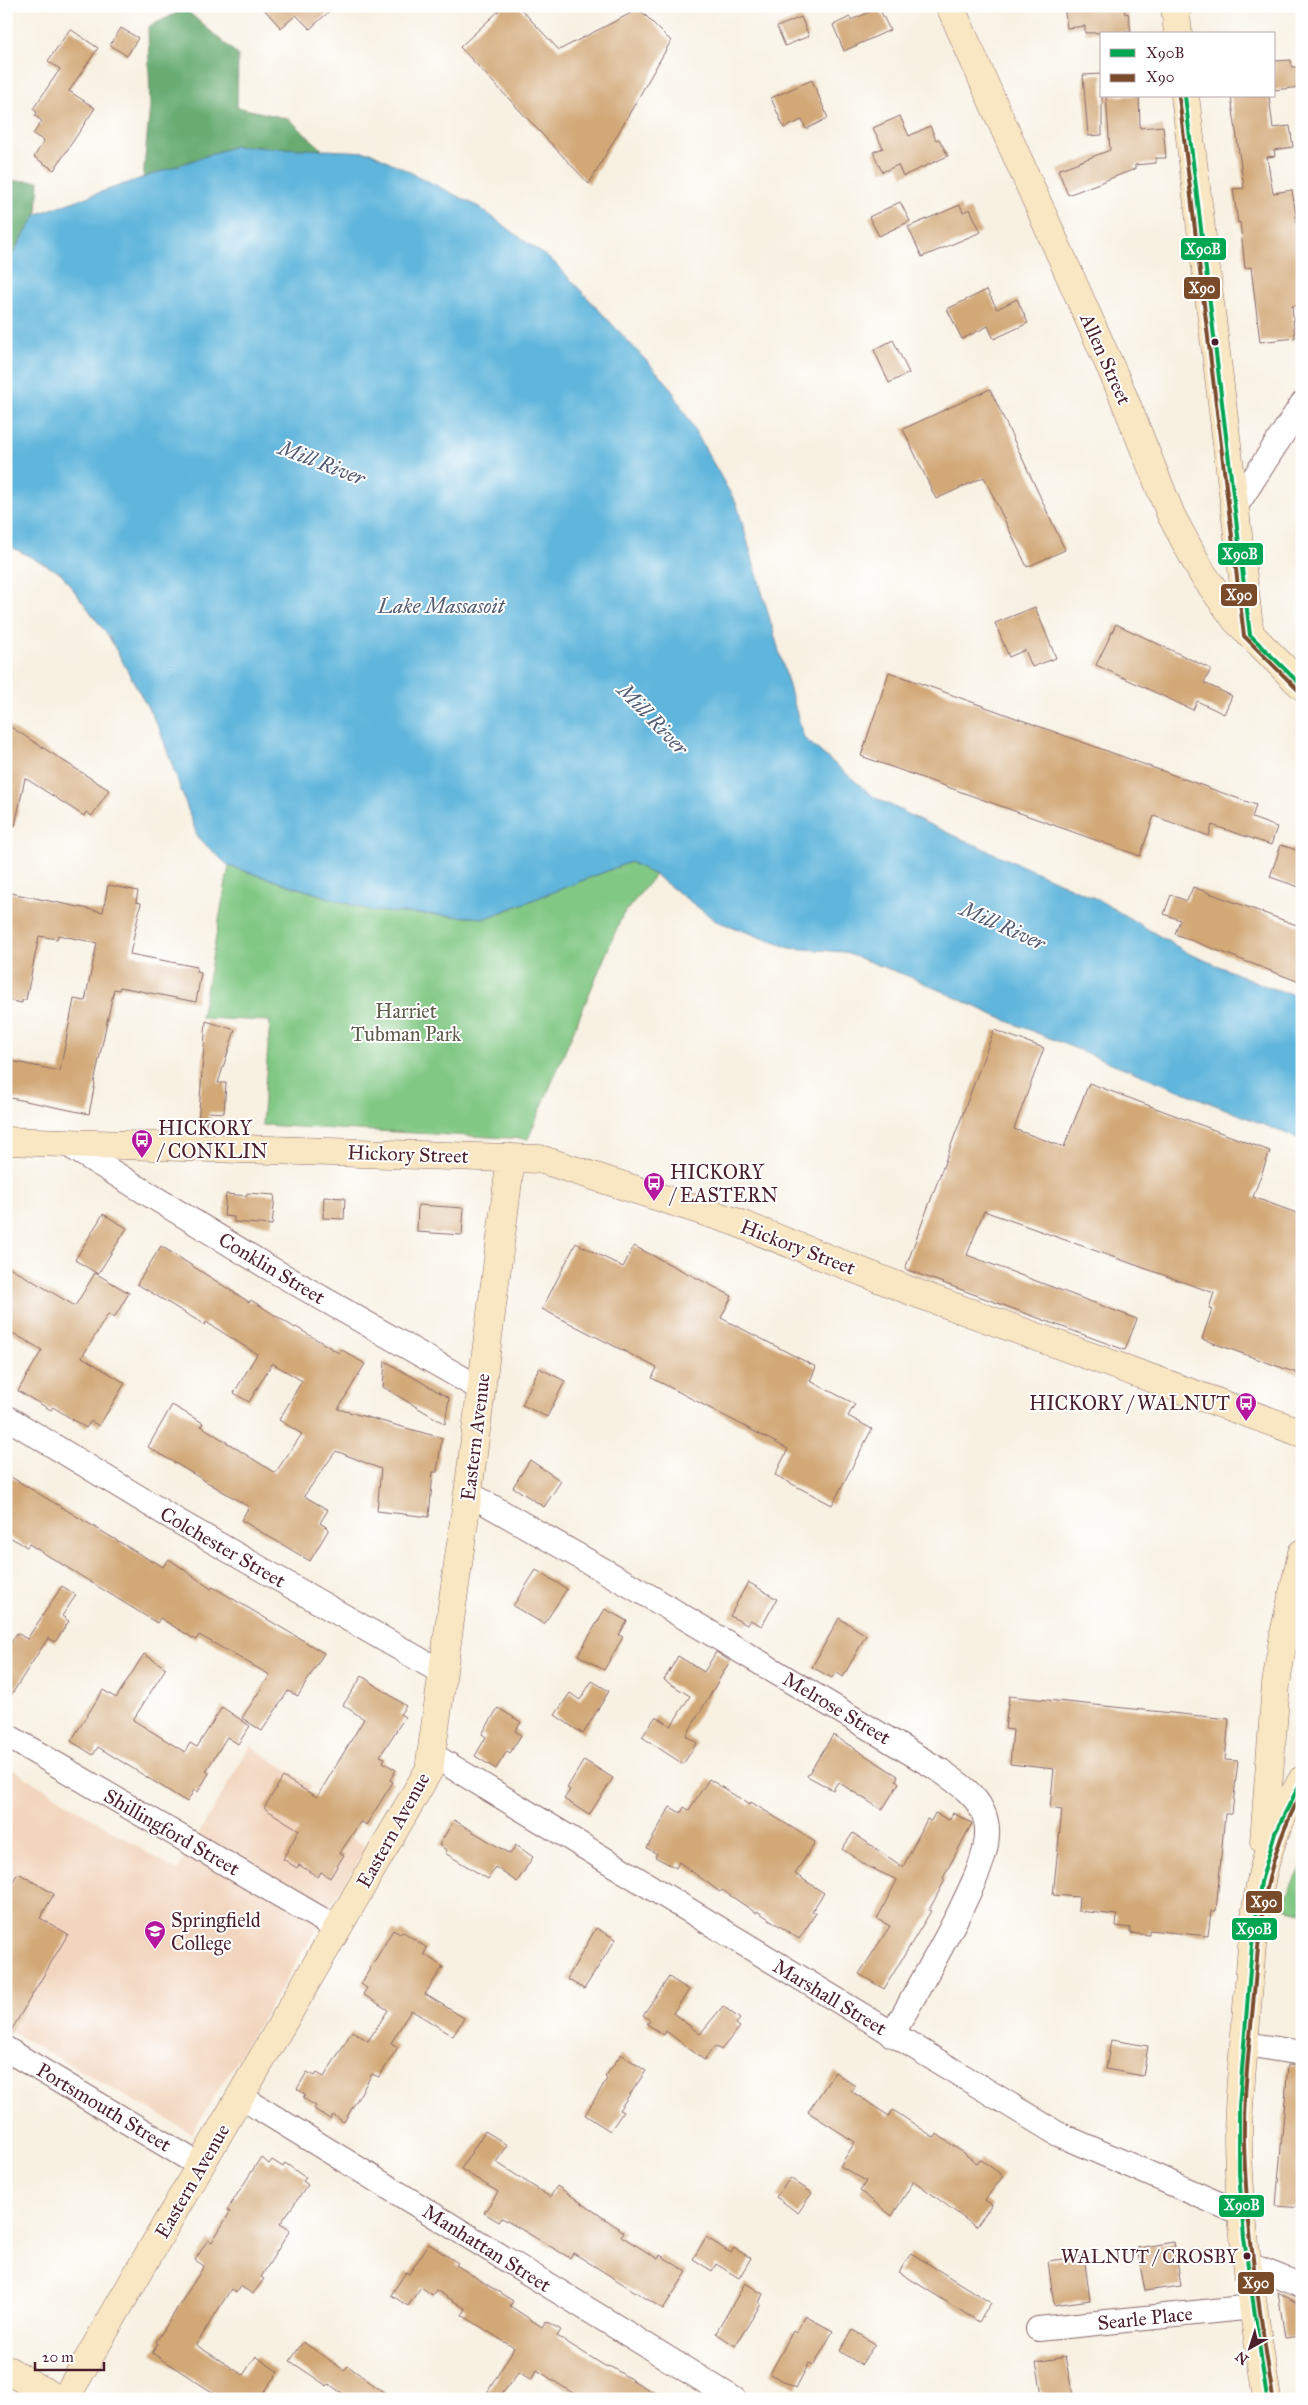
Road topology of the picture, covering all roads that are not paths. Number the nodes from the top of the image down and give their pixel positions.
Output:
1 (950, 6) edge
2 (1175, 6) edge
3 (1178, 32) edge
4 (1185, 98) edge
5 (1302, 404) edge
6 (1234, 509) junction
7 (1250, 635) junction
8 (1302, 686) edge
9 (6, 1141) edge
10 (65, 1143) junction
11 (511, 1158) junction
12 (482, 1390) junction
13 (6, 1417) edge
14 (1302, 1433) edge
15 (468, 1493) junction
16 (1302, 1553) edge
17 (443, 1673) junction
18 (6, 1734) edge
19 (431, 1754) junction
20 (1302, 1780) edge
21 (1261, 1880) junction
22 (338, 1929) junction
23 (892, 2035) junction
24 (1245, 2044) junction
25 (6, 2049) edge
26 (1302, 2052) edge
27 (241, 2097) junction
28 (201, 2166) junction
29 (1242, 2214) junction
30 (1247, 2264) junction
31 (1302, 2286) edge
32 (1253, 2307) junction
33 (1038, 2329) dead end
34 (6, 2369) edge
35 (57, 2399) edge
36 (65, 2399) edge
37 (734, 2399) edge
38 (1267, 2399) edge

1 - 7 street, Allen Street
2 - 3 street
4 - 6 street
5 - 6 street
6 - 7 street
7 - 8 street, Allen Street
9 - 10 street, Hickory Street
10 - 11 street, Hickory Street
10 - 12 street, Conklin Street
11 - 12 street, Eastern Avenue
11 - 14 street, Hickory Street
12 - 15 street, Eastern Avenue
13 - 17 street, Colchester Street
15 - 17 street, Eastern Avenue
15 - 23 street, Melrose Street
16 - 21 street
17 - 19 street, Eastern Avenue
18 - 22 street, Shillingford Street
19 - 22 street, Eastern Avenue
19 - 23 street, Marshall Street
20 - 21 street
21 - 24 street
22 - 27 street, Eastern Avenue
23 - 29 street, Marshall Street
24 - 26 street
24 - 29 street
25 - 28 street, Portsmouth Street
27 - 28 street, Eastern Avenue
27 - 37 street, Manhattan Street
28 - 36 street, Eastern Avenue
29 - 30 street
30 - 31 street
30 - 32 street
32 - 33 street, Searle Place
32 - 38 street
34 - 35 street

